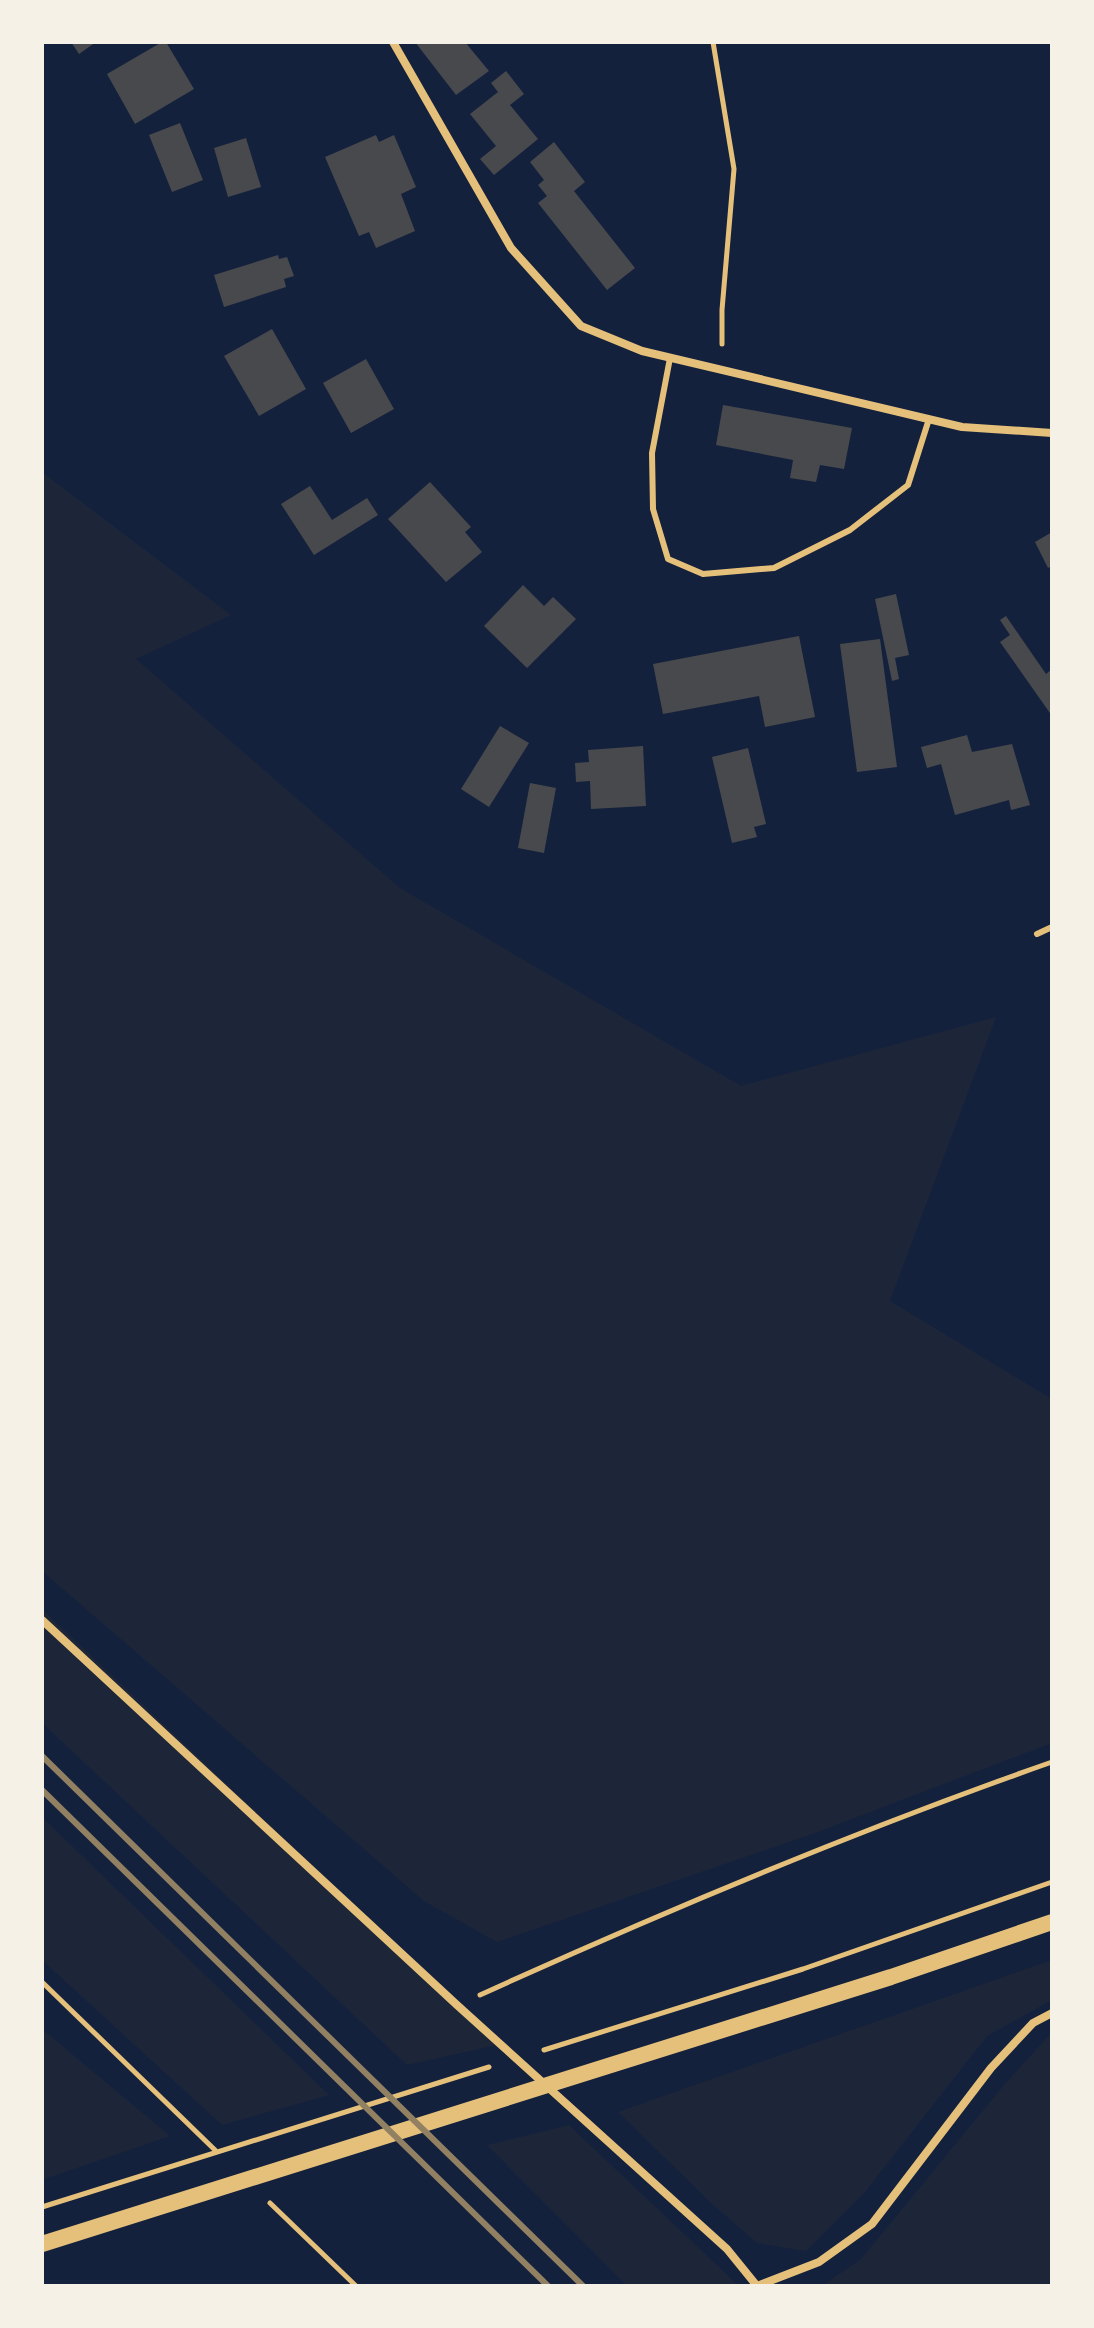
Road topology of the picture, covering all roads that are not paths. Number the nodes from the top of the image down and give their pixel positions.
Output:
1 (393, 42) edge
2 (670, 358) junction
3 (929, 419) junction
4 (1052, 433) edge
5 (1052, 927) edge
6 (1037, 934) dead end
7 (42, 1620) edge
8 (1052, 1922) edge
9 (1052, 2013) edge
10 (42, 2244) edge

1 - 2 street
2 - 3 street
2 - 3 lane
3 - 4 street
5 - 6 lane
7 - 9 street
8 - 10 main road

